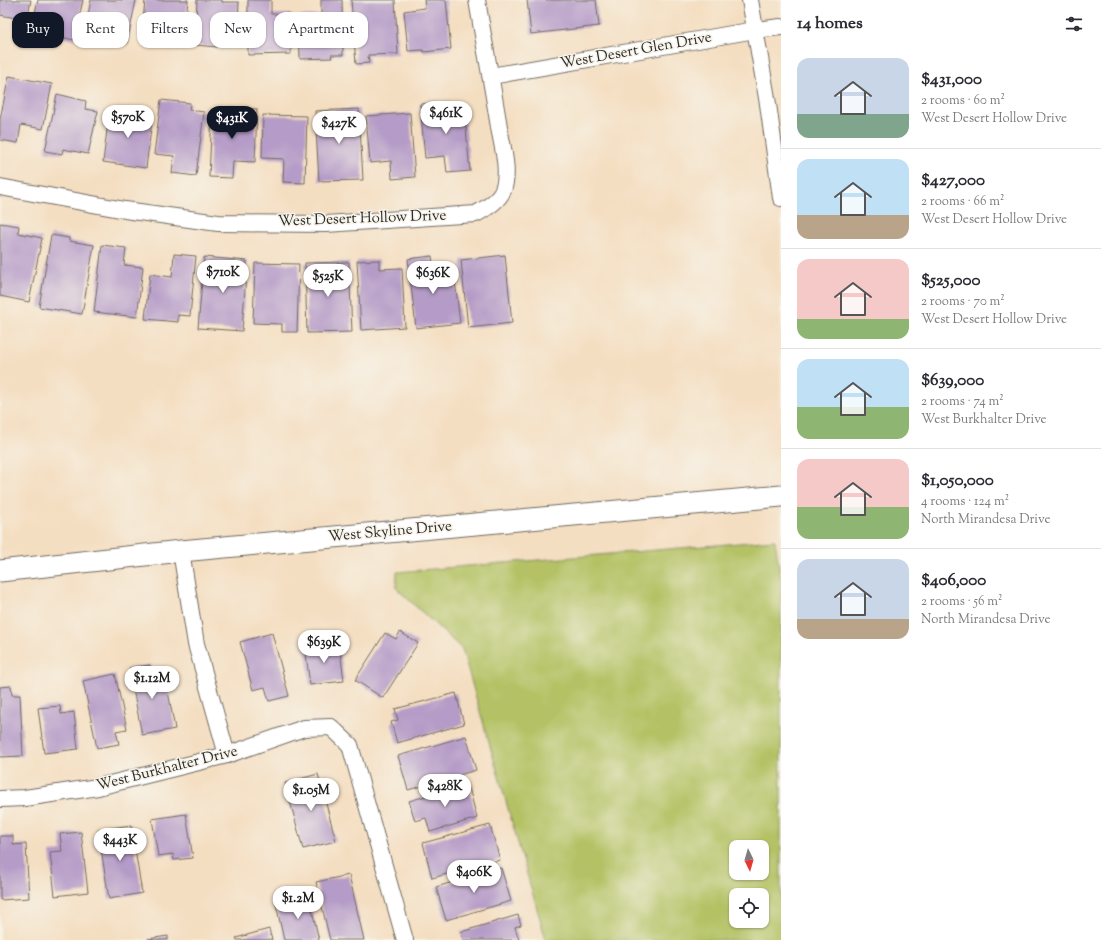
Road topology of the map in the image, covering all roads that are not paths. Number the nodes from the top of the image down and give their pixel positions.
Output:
1 (477, 0) edge
2 (750, 0) edge
3 (781, 27) edge
4 (755, 30) junction
5 (491, 76) junction
6 (0, 187) edge
7 (781, 198) edge
8 (781, 496) edge
9 (181, 551) junction
10 (0, 571) edge
11 (227, 755) junction
12 (0, 799) edge
13 (405, 940) edge

1 - 5 street
2 - 4 street
3 - 4 street, West Desert Glen Drive
4 - 5 street, West Desert Glen Drive
4 - 7 street
5 - 6 street, West Desert Hollow Drive
8 - 9 street, West Skyline Drive
9 - 10 street, West Skyline Drive
9 - 11 street
11 - 12 street, West Burkhalter Drive
11 - 13 street, West Burkhalter Drive

